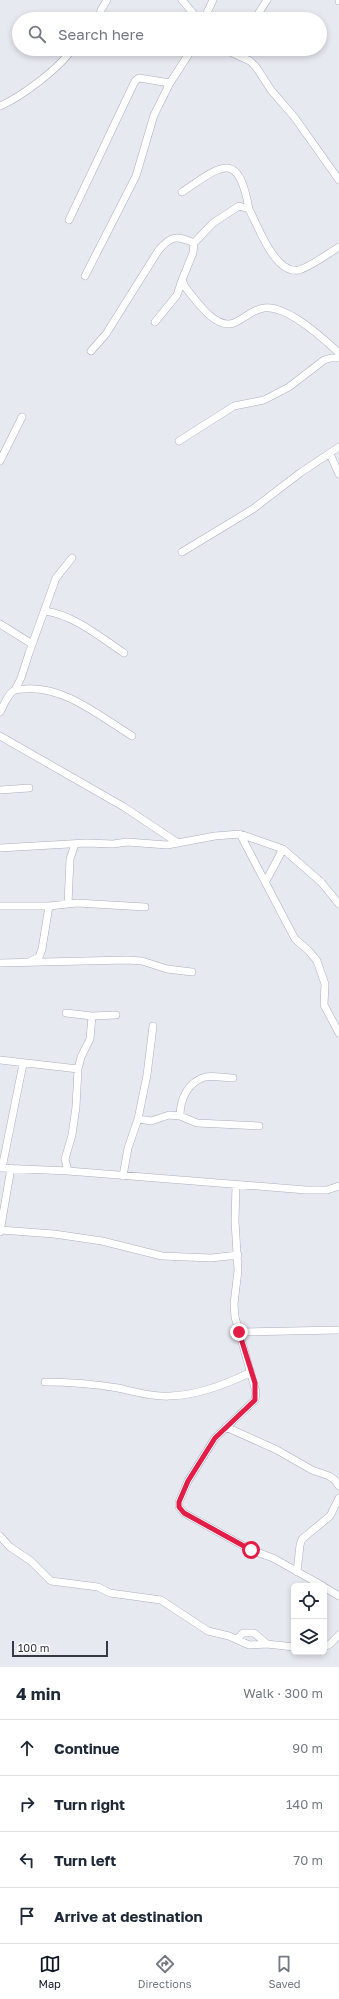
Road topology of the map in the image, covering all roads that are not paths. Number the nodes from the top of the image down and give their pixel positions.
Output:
1 (107, 0) edge
2 (182, 0) edge
3 (213, 0) edge
4 (267, 0) edge
5 (101, 12) edge
6 (192, 12) edge
7 (207, 12) edge
8 (260, 12) edge
9 (68, 56) edge
10 (187, 56) edge
11 (242, 57) edge
12 (170, 83) junction
13 (0, 106) edge
14 (339, 180) edge
15 (182, 192) dead end
16 (249, 209) junction
17 (68, 220) dead end
18 (194, 243) junction
19 (339, 247) edge
20 (85, 276) dead end
21 (182, 280) junction
22 (155, 322) dead end
23 (91, 350) dead end
24 (339, 353) edge
25 (339, 358) edge
26 (22, 417) dead end
27 (179, 441) dead end
28 (339, 447) edge
29 (330, 454) junction
30 (0, 461) edge
31 (339, 474) edge
32 (182, 552) dead end
33 (72, 558) dead end
34 (45, 611) junction
35 (0, 624) edge
36 (32, 644) junction
37 (124, 653) dead end
38 (15, 690) junction
39 (0, 712) edge
40 (0, 736) edge
41 (132, 736) dead end
42 (29, 788) dead end
43 (0, 790) edge
44 (240, 834) junction
45 (178, 843) junction
46 (75, 844) junction
47 (0, 848) edge
48 (283, 849) junction
49 (266, 881) junction
50 (68, 904) junction
51 (339, 904) edge
52 (0, 906) edge
53 (49, 906) junction
54 (145, 907) dead end
55 (29, 962) junction
56 (0, 963) edge
57 (192, 972) dead end
58 (66, 1013) dead end
59 (116, 1015) dead end
60 (92, 1016) junction
61 (153, 1026) dead end
62 (339, 1033) edge
63 (0, 1060) edge
64 (23, 1064) junction
65 (78, 1069) junction
66 (233, 1078) dead end
67 (180, 1116) junction
68 (138, 1119) junction
69 (260, 1126) dead end
70 (1, 1168) edge
71 (12, 1168) junction
72 (68, 1171) junction
73 (123, 1176) junction
74 (236, 1185) junction
75 (339, 1186) edge
76 (0, 1231) edge
77 (238, 1255) junction
78 (339, 1330) edge
79 (239, 1332) junction
80 (251, 1372) junction
81 (45, 1382) dead end
82 (226, 1427) junction
83 (339, 1486) edge
84 (339, 1498) edge
85 (0, 1536) edge
86 (297, 1572) junction
87 (317, 1583) edge
88 (327, 1588) edge
89 (339, 1596) edge
90 (339, 1635) edge
91 (237, 1639) junction
92 (267, 1644) junction
93 (327, 1646) edge
94 (291, 1647) edge

1 - 5 street
2 - 6 street
3 - 7 street
4 - 8 street
9 - 13 street
10 - 12 street
11 - 14 street
12 - 17 street
12 - 20 street
15 - 16 street
16 - 18 street
16 - 19 street
18 - 21 street
18 - 23 street
21 - 22 street
21 - 24 street
25 - 27 street
26 - 30 street
28 - 29 street
29 - 31 street
29 - 32 street
33 - 34 street
34 - 36 street
34 - 37 street
35 - 36 street
36 - 38 street
38 - 39 street
38 - 41 street
40 - 45 street
42 - 43 street
44 - 45 street
44 - 48 street
44 - 49 street
45 - 46 street
46 - 47 street
46 - 50 street
48 - 49 street
48 - 51 street
49 - 62 street
50 - 53 street
50 - 54 street
52 - 53 street
53 - 55 street
55 - 56 street
55 - 57 street
58 - 60 street
59 - 60 street
60 - 65 street
61 - 68 street
63 - 64 street
64 - 65 street
64 - 70 street
65 - 72 street
66 - 67 street
67 - 68 street
67 - 69 street
68 - 73 street
70 - 71 street
71 - 72 street
71 - 76 street
72 - 73 street
73 - 74 street
74 - 75 street
74 - 77 street
76 - 77 street
77 - 79 street
78 - 79 street
79 - 80 street
80 - 81 street
80 - 82 street
82 - 83 street
82 - 86 street
84 - 86 street
85 - 91 street
86 - 87 street
88 - 89 street
90 - 93 street
91 - 92 street
91 - 92 street
92 - 94 street

